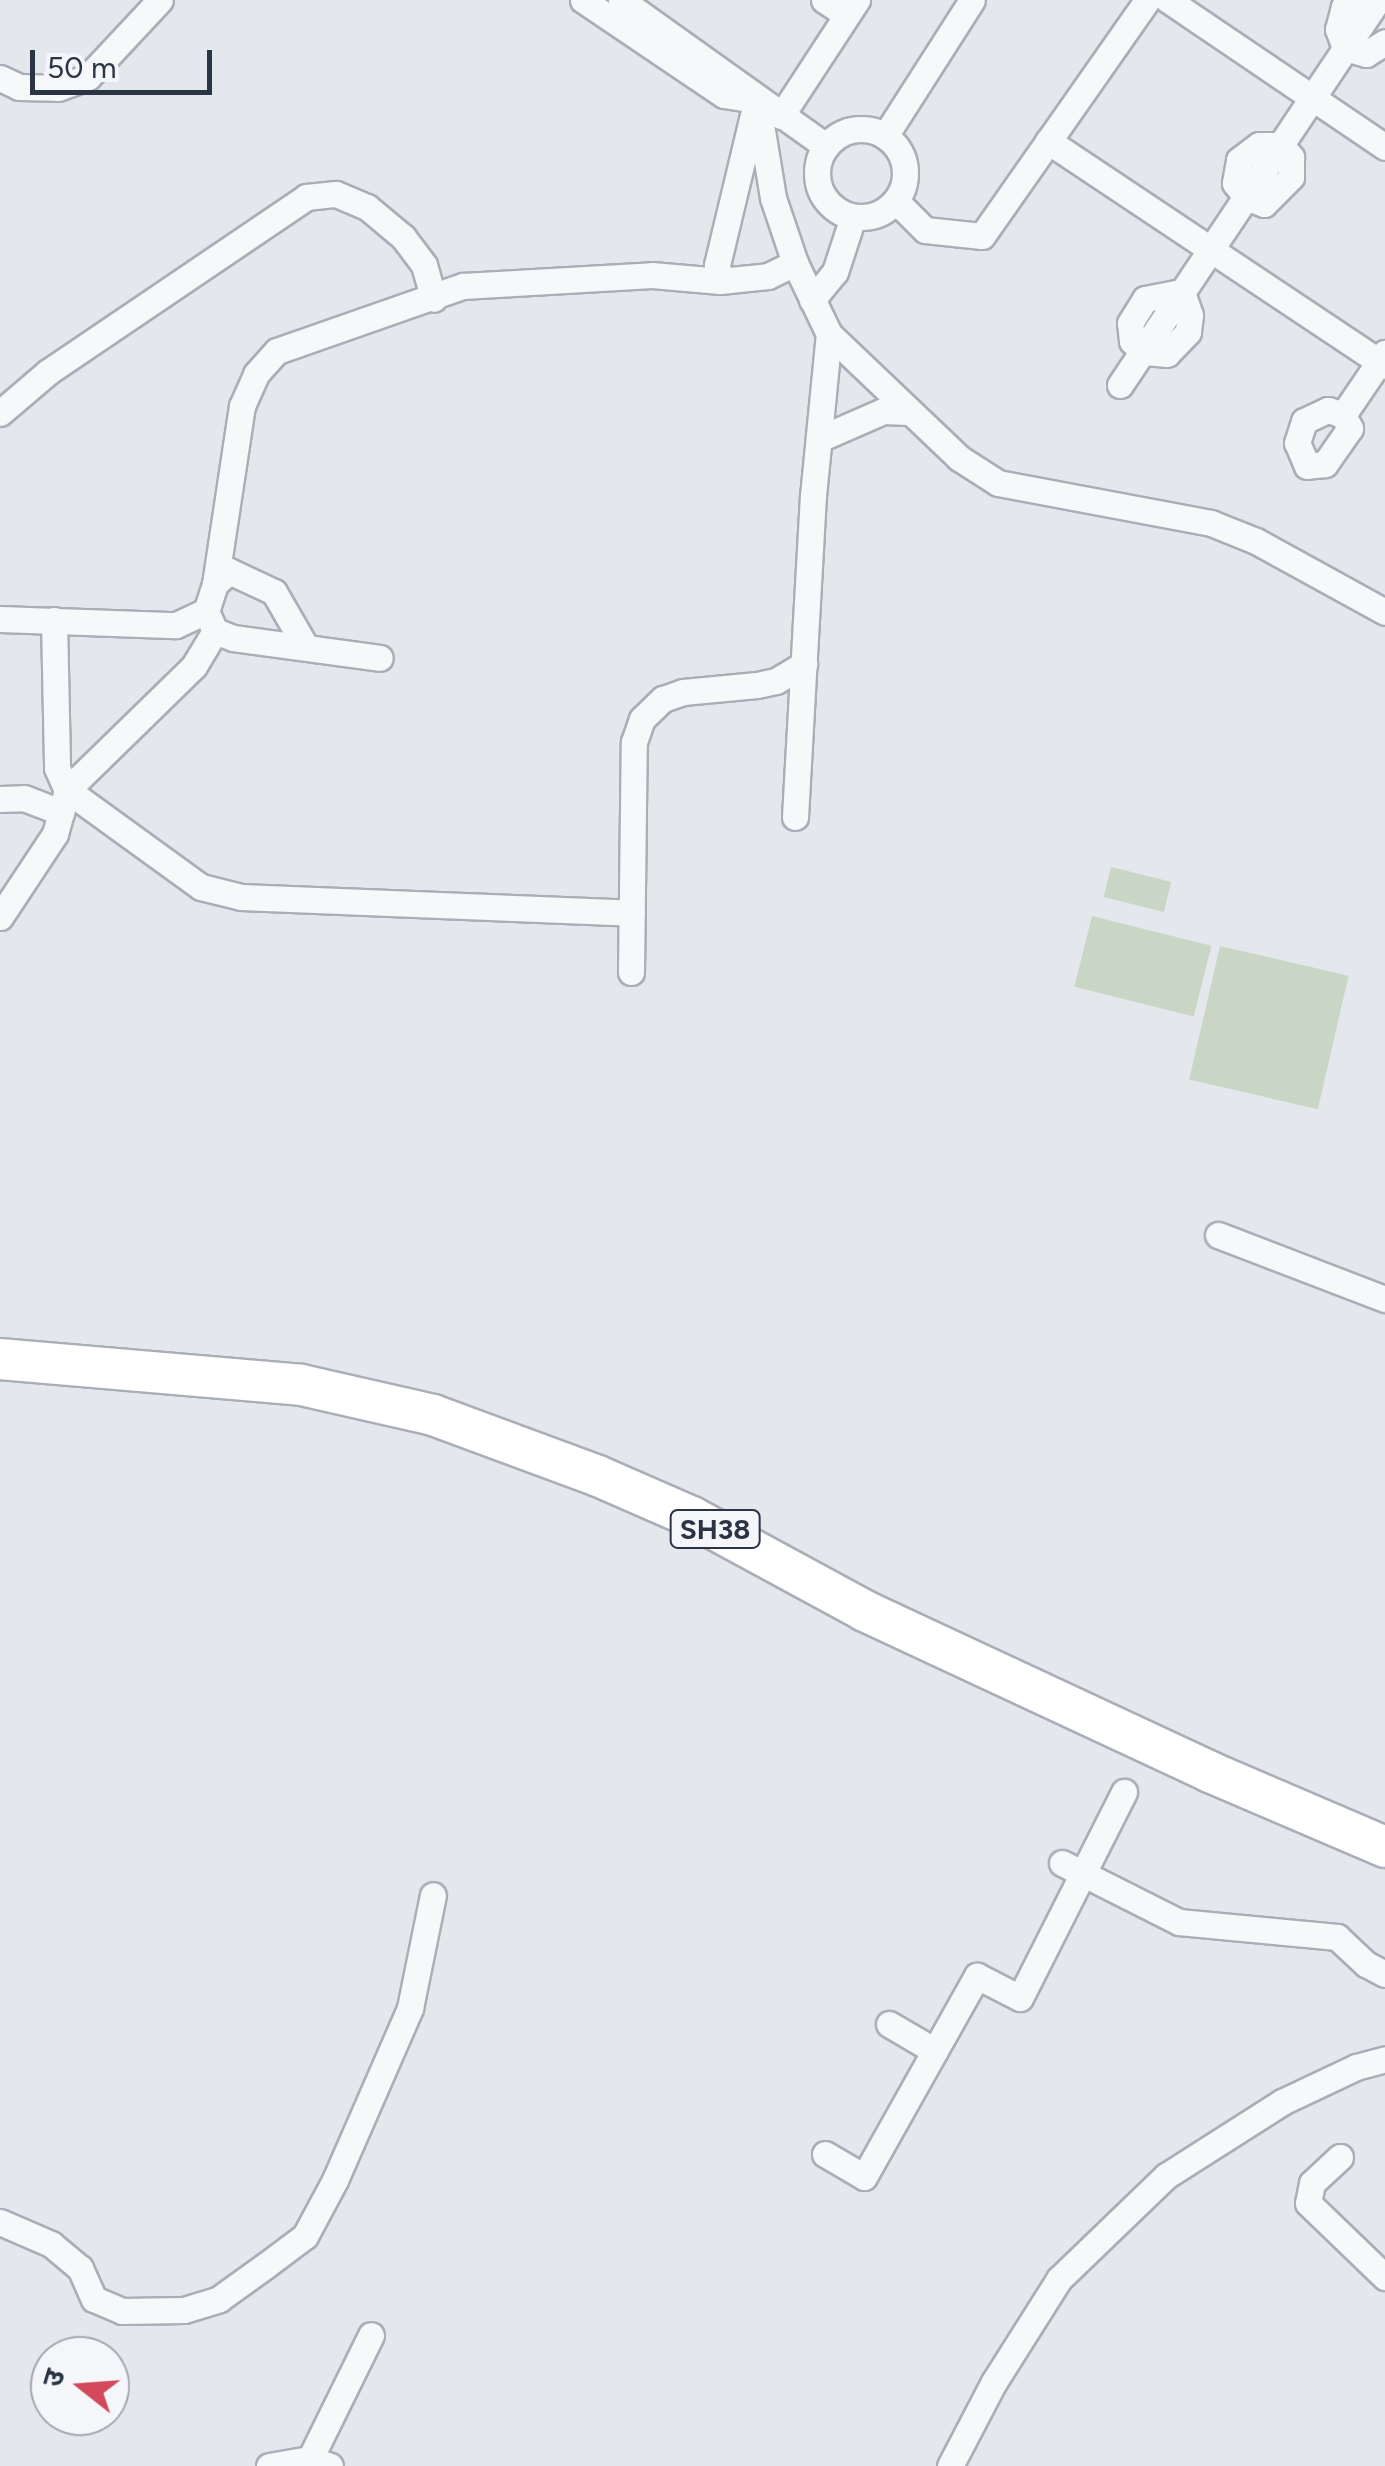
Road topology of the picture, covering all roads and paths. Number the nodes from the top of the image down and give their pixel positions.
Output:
1 (160, 0) edge
2 (584, 0) edge
3 (621, 0) edge
4 (824, 0) edge
5 (972, 0) edge
6 (1147, 0) edge
7 (1168, 0) edge
8 (1352, 0) edge
9 (1378, 0) edge
10 (852, 7) edge
11 (1385, 42) edge
12 (1346, 48) junction
13 (0, 78) edge
14 (1312, 98) junction
15 (757, 100) junction
16 (780, 116) junction
17 (886, 136) junction
18 (1048, 141) junction
19 (826, 146) junction
20 (1385, 147) edge
21 (896, 200) junction
22 (853, 217) junction
23 (1210, 250) junction
24 (795, 263) junction
25 (720, 281) junction
26 (434, 299) junction
27 (812, 300) junction
28 (829, 334) junction
29 (1383, 360) edge
30 (1120, 384) dead end
31 (910, 412) junction
32 (0, 413) edge
33 (1344, 414) dead end
34 (819, 438) junction
35 (214, 584) junction
36 (1385, 612) edge
37 (0, 620) edge
38 (54, 620) junction
39 (211, 621) junction
40 (304, 644) junction
41 (380, 658) dead end
42 (804, 664) junction
43 (0, 800) edge
44 (64, 801) junction
45 (795, 817) dead end
46 (2, 909) edge
47 (632, 912) junction
48 (631, 972) dead end
49 (1218, 1236) dead end
50 (1385, 1299) edge
51 (0, 1359) edge
52 (1124, 1792) dead end
53 (1385, 1847) edge
54 (1073, 1868) junction
55 (433, 1895) dead end
56 (1385, 1974) edge
57 (889, 2024) dead end
58 (935, 2051) junction
59 (1385, 2059) edge
60 (824, 2154) dead end
61 (1340, 2156) dead end
62 (0, 2222) edge
63 (1385, 2277) edge
64 (371, 2336) dead end
65 (320, 2462) edge
66 (269, 2466) edge
67 (950, 2466) edge

1 - 13 street
2 - 15 street
3 - 15 street
4 - 10 street
5 - 17 street
6 - 18 street
7 - 14 street
8 - 12 street
9 - 12 street
10 - 16 street
11 - 12 street
12 - 14 street
14 - 20 street
14 - 23 street
15 - 16 street
15 - 24 street
15 - 25 street
16 - 19 street
17 - 19 street
17 - 21 street
18 - 21 street
18 - 23 street
19 - 22 street
21 - 22 street
22 - 27 street
23 - 29 street
23 - 30 street
24 - 25 street
24 - 27 street
25 - 26 street
26 - 32 street
26 - 35 street
27 - 28 street
28 - 31 street
28 - 34 street
29 - 33 street
31 - 34 street
31 - 36 street
34 - 42 street
35 - 39 street
35 - 40 street
37 - 38 street
38 - 39 street
38 - 44 street
39 - 40 street
39 - 44 street
40 - 41 street
42 - 45 street
42 - 47 street
43 - 44 street
44 - 46 street
44 - 47 street
47 - 48 street
49 - 50 street
51 - 53 main road, SH38
52 - 54 street
54 - 56 street
54 - 58 street
55 - 62 street
57 - 58 street
58 - 60 street
59 - 67 street
61 - 63 street
64 - 65 street
65 - 66 street

